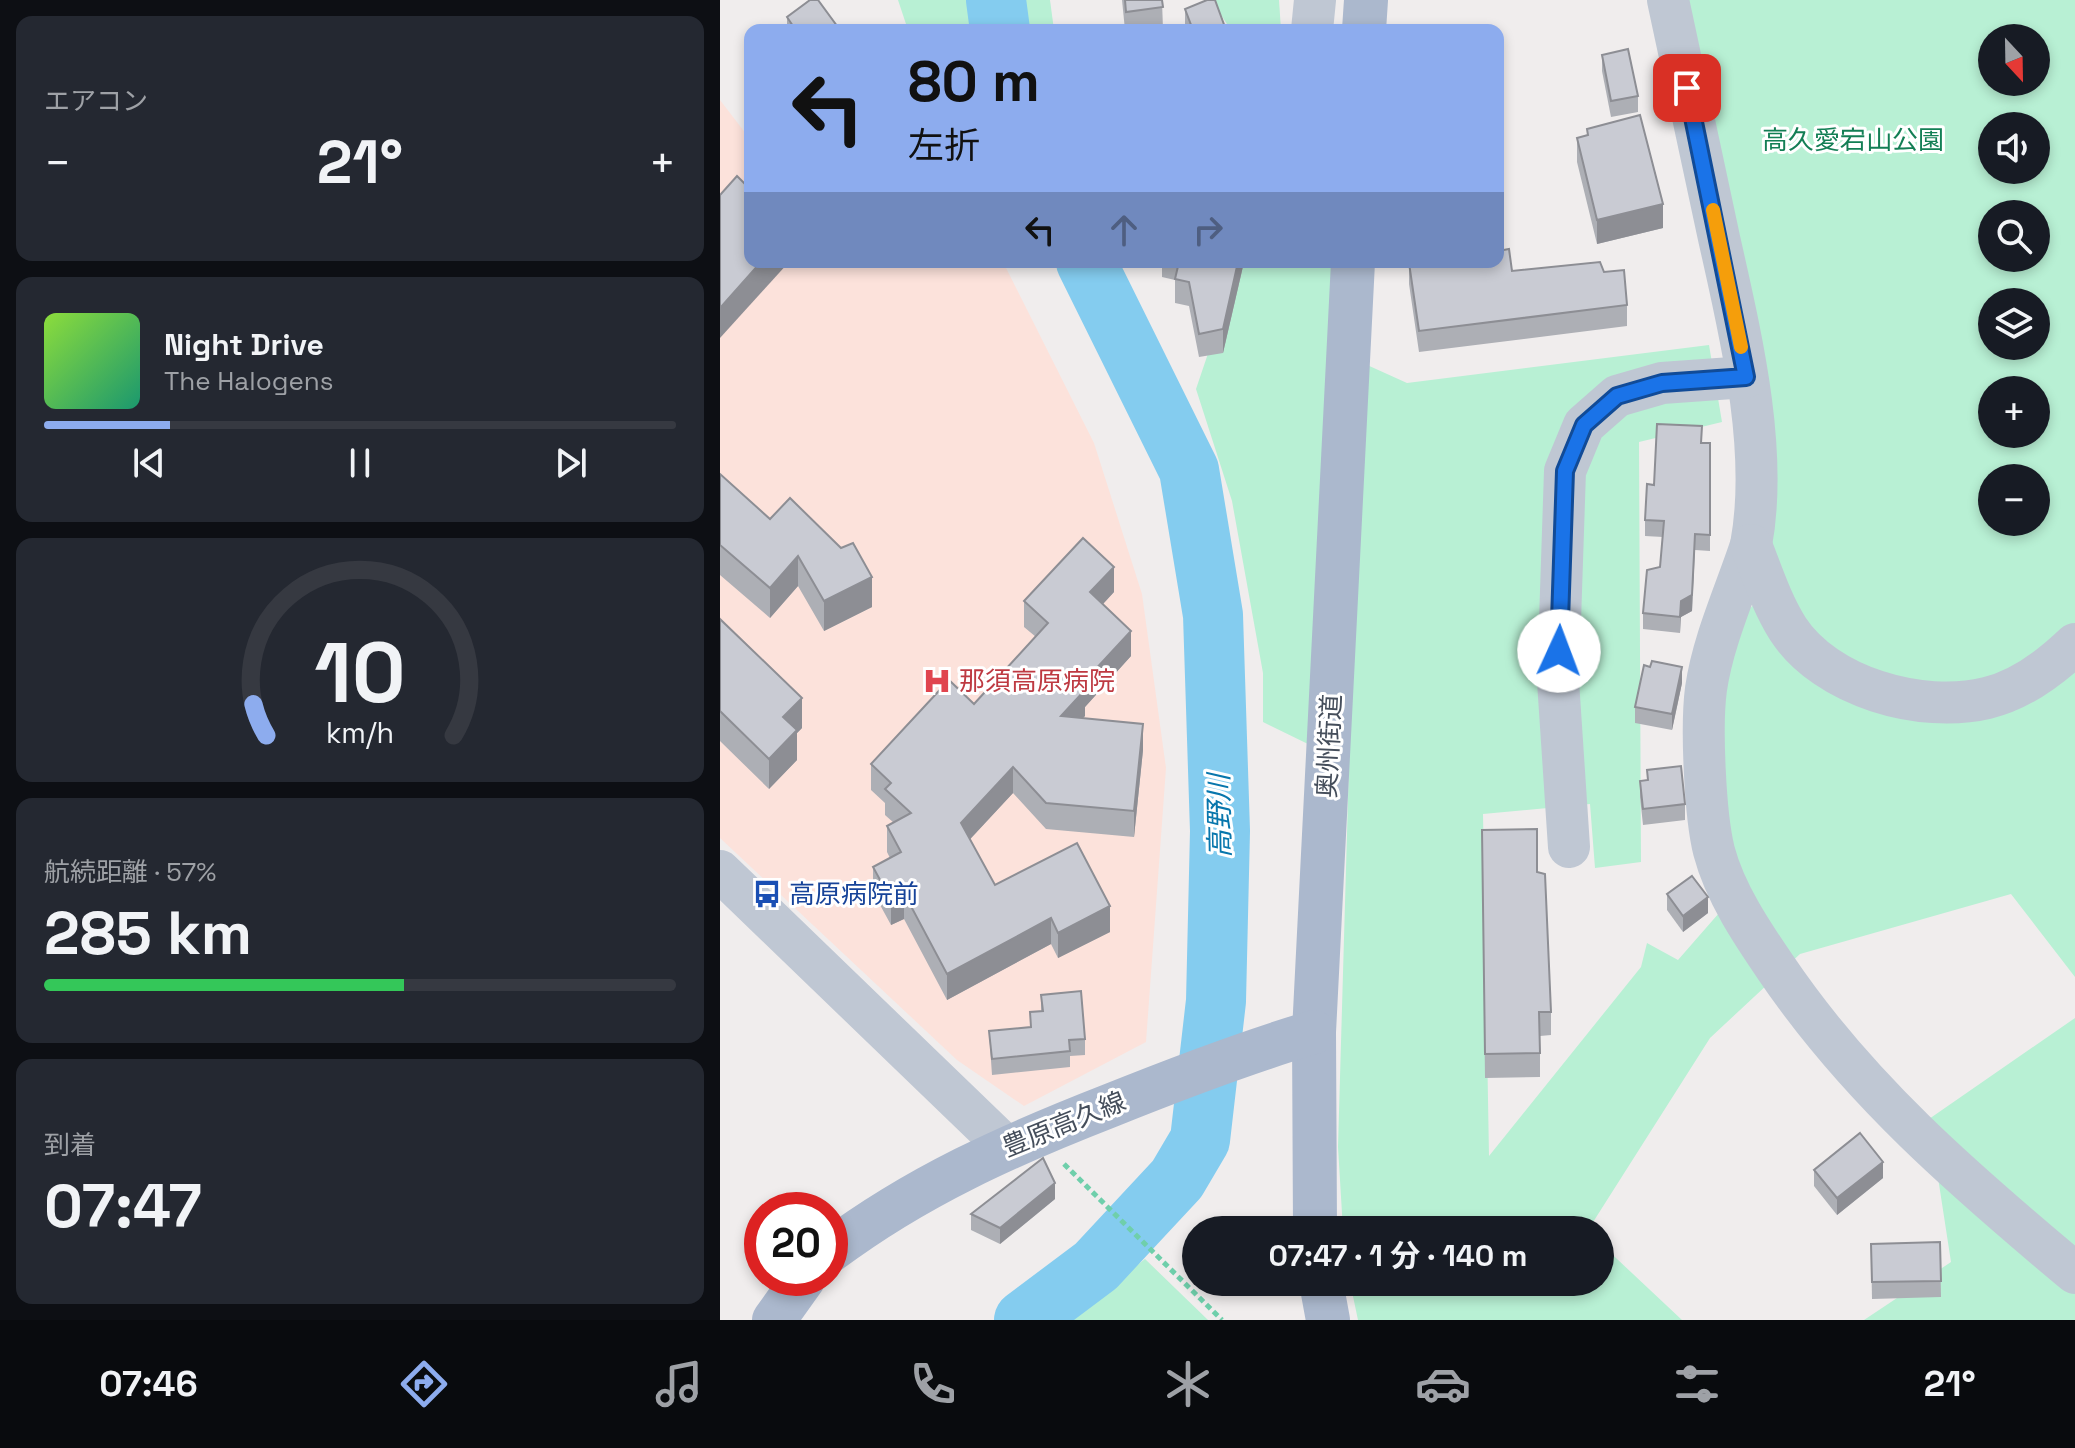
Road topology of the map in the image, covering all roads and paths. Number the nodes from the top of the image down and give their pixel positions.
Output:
1 (1315, 0) edge
2 (1366, 0) edge
3 (1668, 0) edge
4 (1313, 24) edge
5 (1364, 24) edge
6 (1353, 268) edge
7 (1746, 377) junction
8 (1751, 545) junction
9 (2075, 644) edge
10 (1569, 847) dead end
11 (720, 871) edge
12 (1314, 1032) junction
13 (1005, 1146) junction
14 (1085, 1186) dead end
15 (1315, 1216) edge
16 (848, 1238) edge
17 (2075, 1273) edge
18 (791, 1296) edge
19 (1324, 1296) edge
20 (774, 1320) edge
21 (1222, 1320) edge
22 (1328, 1320) edge

1 - 4 street
2 - 5 main road
3 - 7 street
6 - 12 main road, 奥州街道
7 - 8 street
7 - 10 street
8 - 9 street
8 - 17 street
11 - 13 street
12 - 13 main road, 豊原高久線
12 - 15 main road, 奥州街道
13 - 16 main road, 豊原高久線
14 - 21 path
18 - 20 main road
19 - 22 main road

